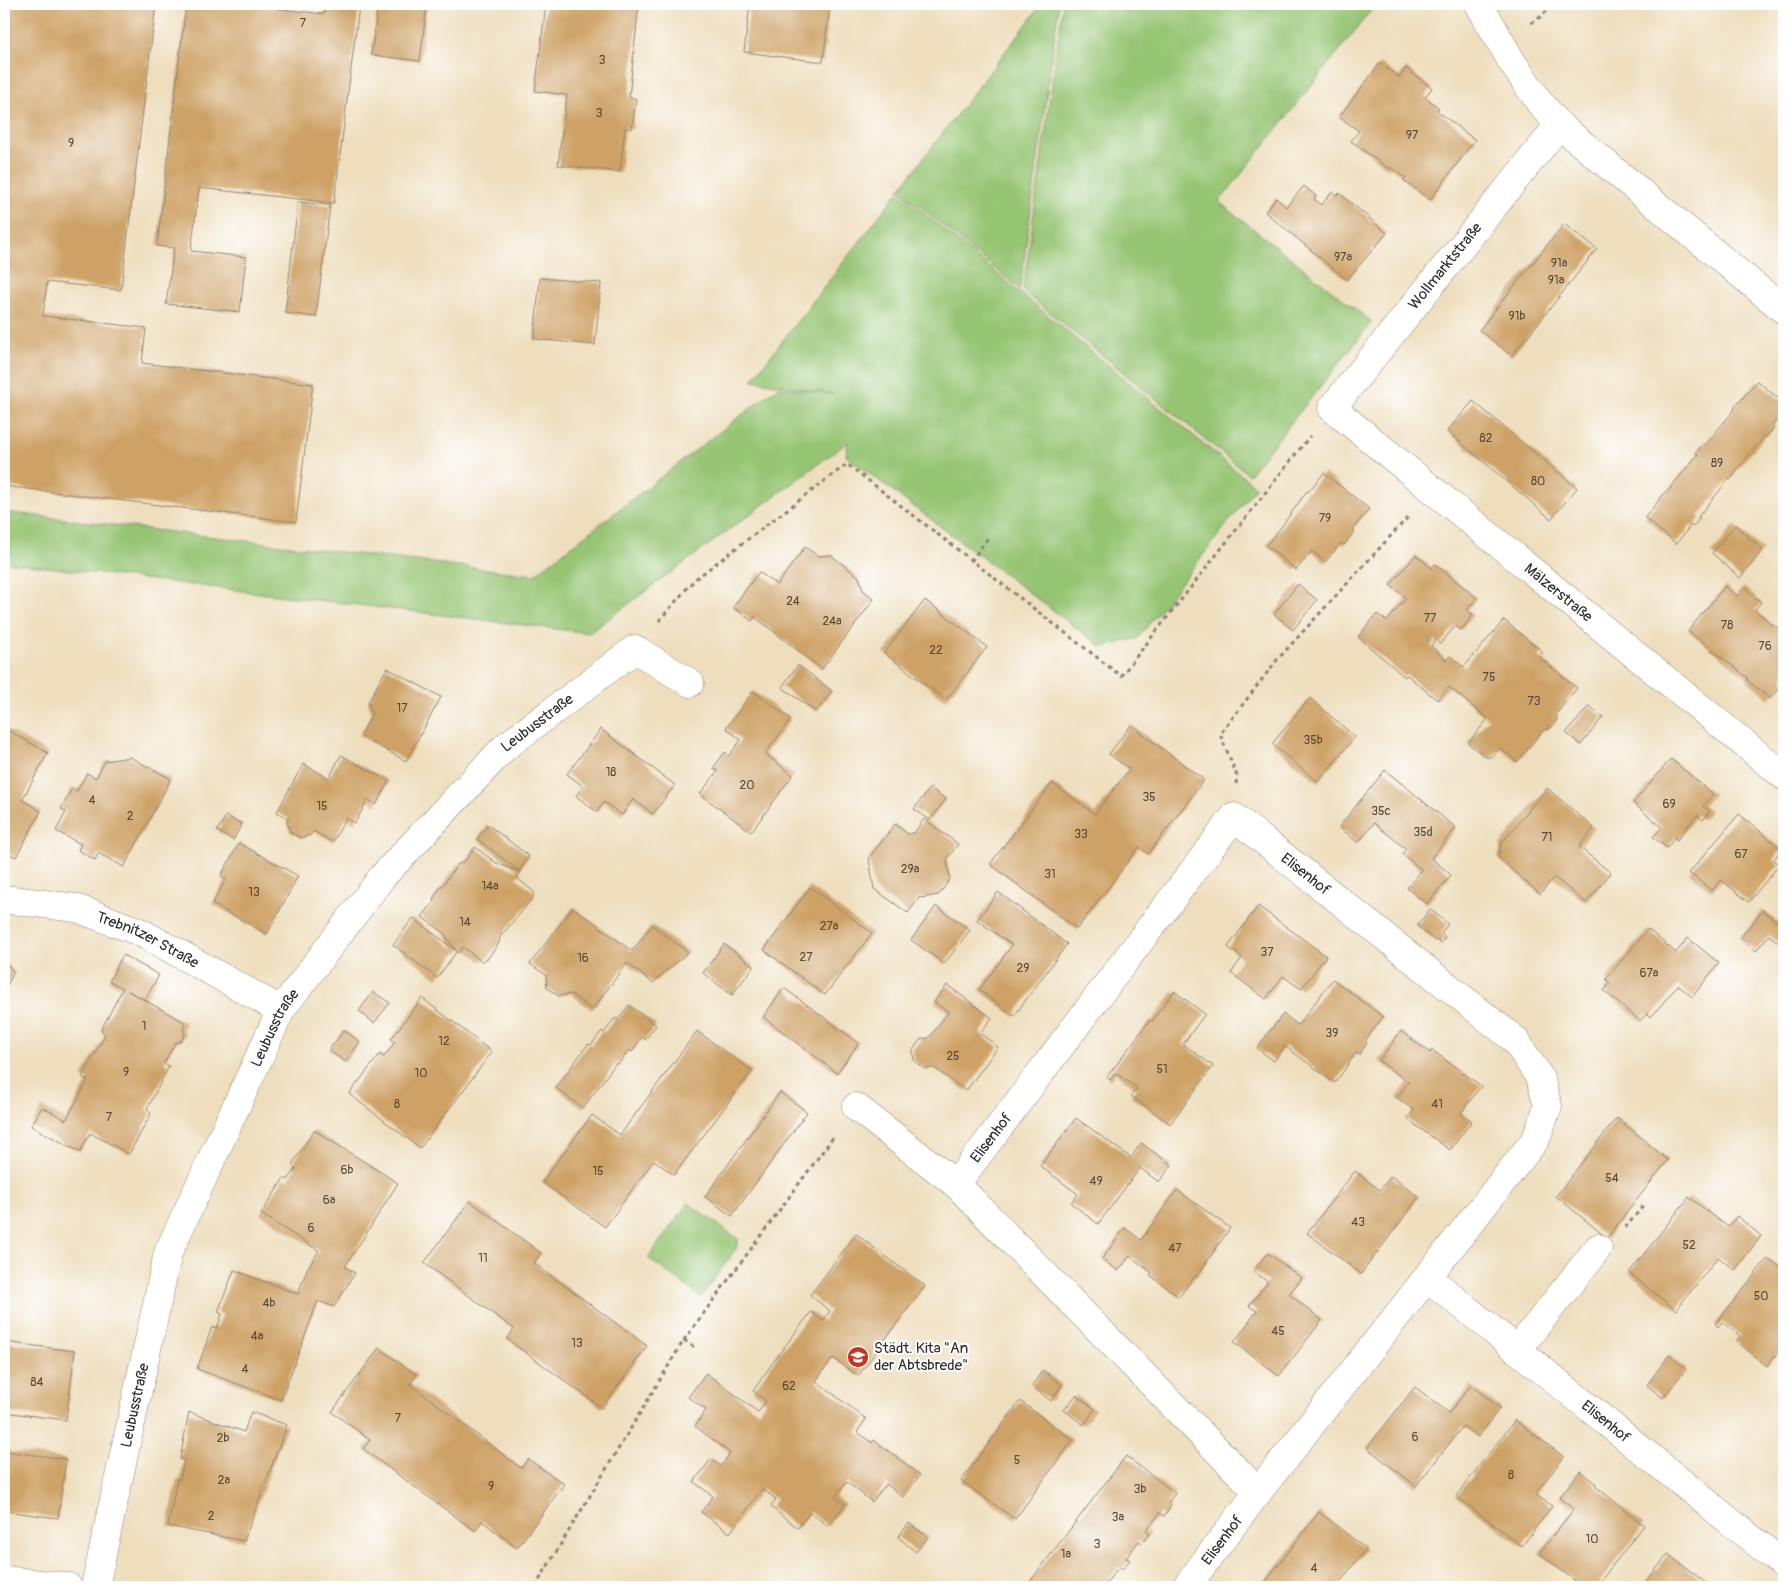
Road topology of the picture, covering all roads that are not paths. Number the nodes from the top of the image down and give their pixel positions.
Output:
1 (1480, 4) edge
2 (1558, 125) junction
3 (1784, 310) edge
4 (1332, 408) joint
5 (690, 683) dead end
6 (1784, 776) edge
7 (4, 899) edge
8 (281, 1010) junction
9 (856, 1107) road end
10 (956, 1184) junction
11 (1598, 1248) dead end
12 (1427, 1277) junction
13 (1517, 1350) junction
14 (1258, 1492) junction
15 (1784, 1565) edge
16 (4, 1580) edge
17 (68, 1587) edge
18 (95, 1587) edge
19 (1186, 1587) edge

1 - 2 street
2 - 3 street
2 - 4 street, Wollmarktstraße
4 - 6 street, Mälzerstraße
5 - 8 street, Leubusstraße
7 - 8 street, Trebnitzer Straße
8 - 18 street, Leubusstraße
9 - 10 street
10 - 12 street, Elisenhof
10 - 14 street
11 - 13 street
12 - 13 street, Elisenhof
12 - 14 street, Elisenhof
13 - 15 street, Elisenhof
14 - 19 street, Elisenhof
16 - 17 street

